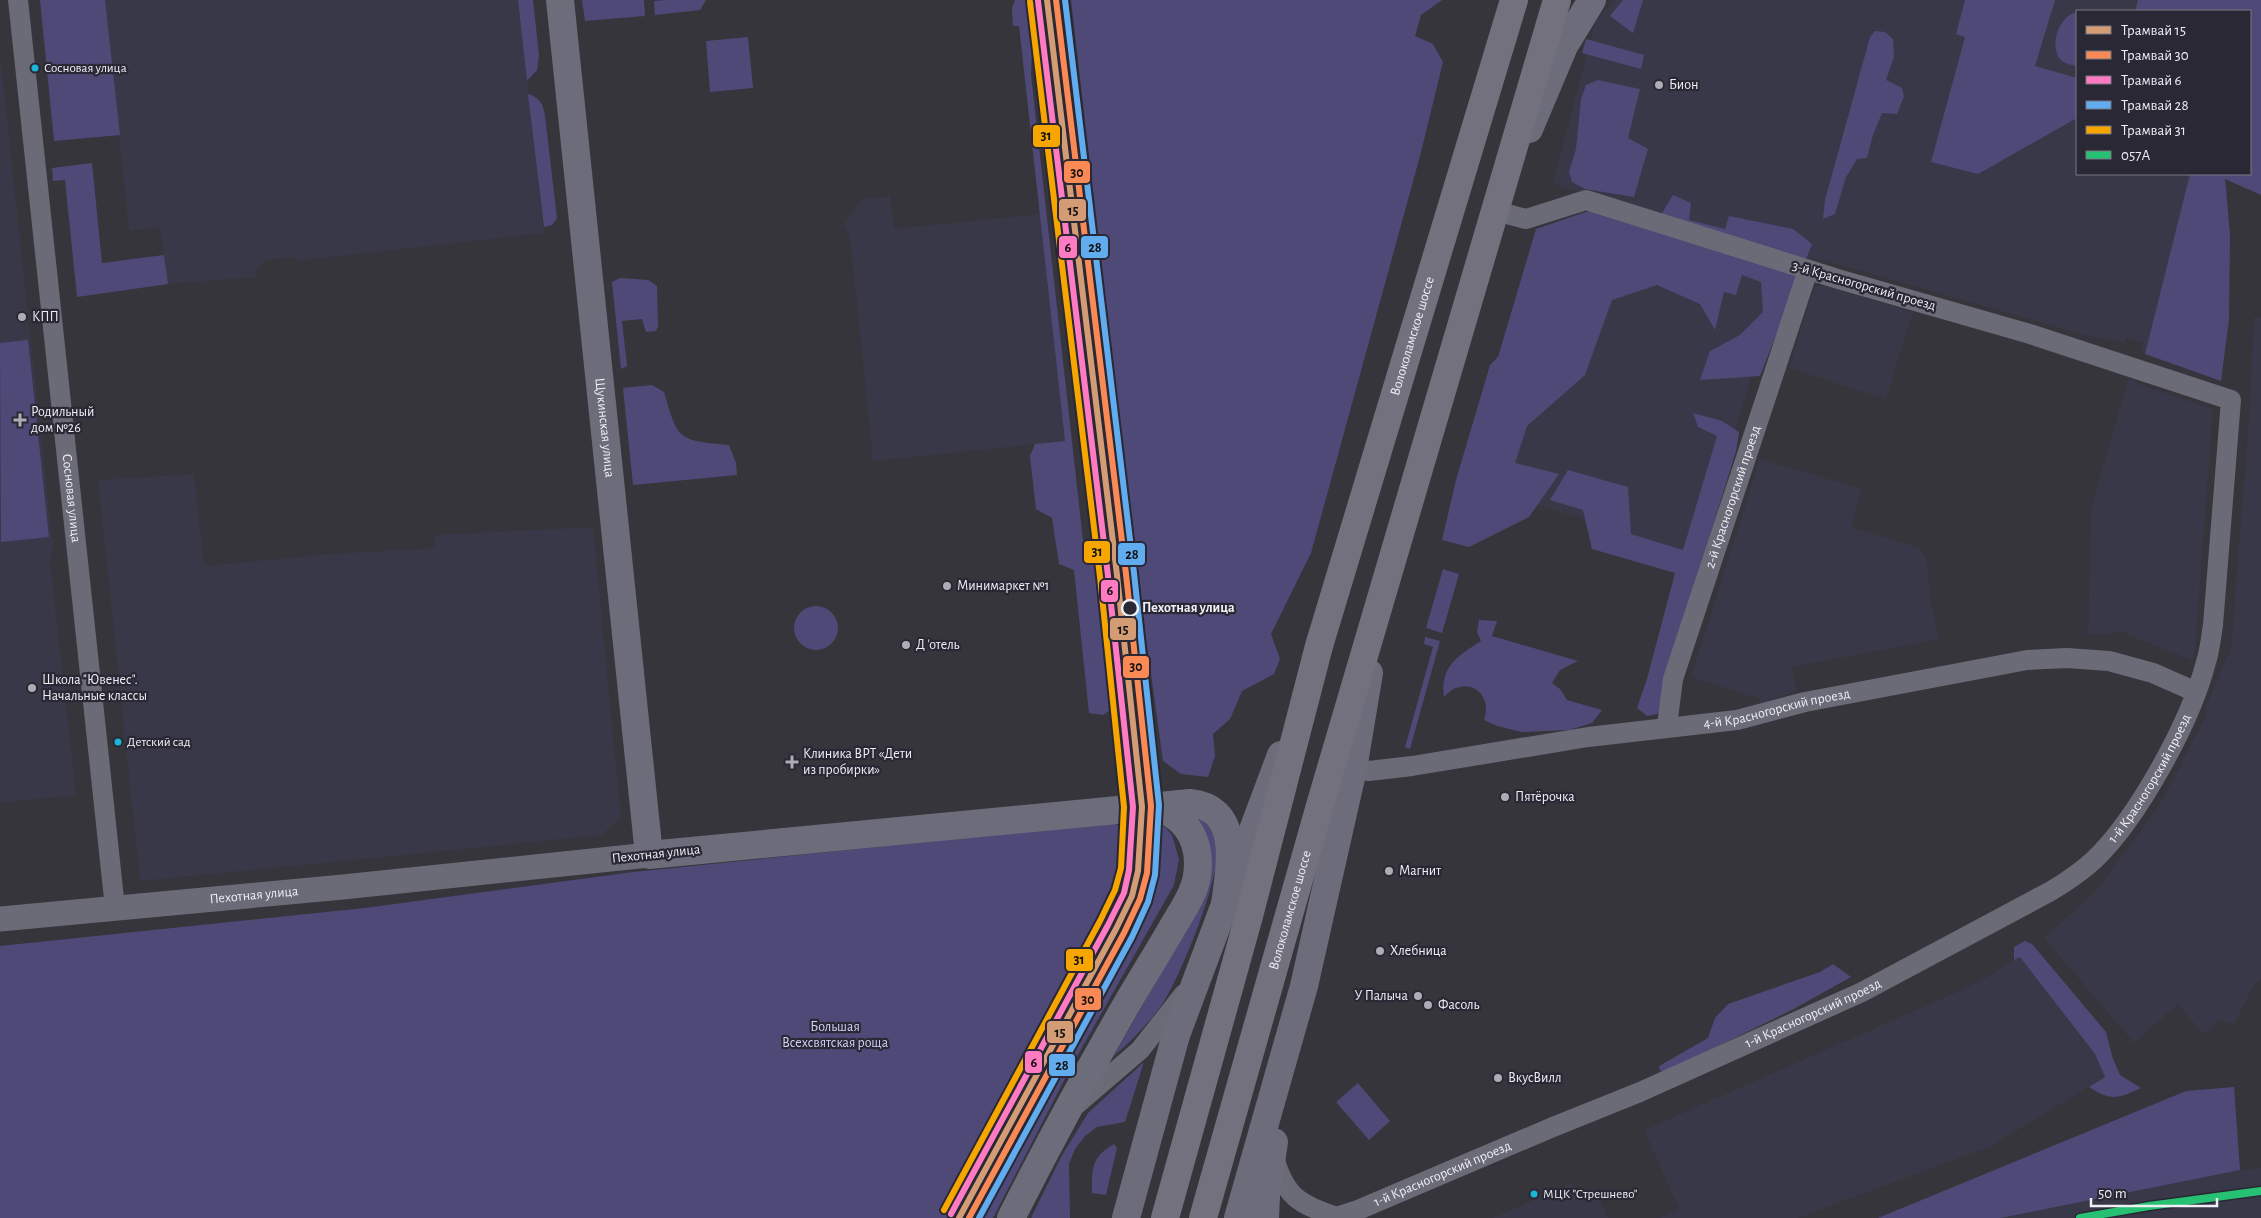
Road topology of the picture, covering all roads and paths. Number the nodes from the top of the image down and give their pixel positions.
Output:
1 (18, 0) edge
2 (560, 0) edge
3 (1514, 0) edge
4 (1557, 0) edge
5 (1592, 0) edge
6 (1498, 205) junction
7 (1808, 270) junction
8 (2231, 400) joint
9 (1380, 603) junction
10 (1312, 672) junction
11 (2196, 692) junction
12 (1667, 726) junction
13 (1352, 769) junction
14 (1155, 806) junction
15 (649, 855) junction
16 (1225, 904) junction
17 (114, 908) junction
18 (0, 919) edge
19 (1198, 974) junction
20 (1304, 986) junction
21 (1054, 1132) junction
22 (1272, 1152) junction
23 (1335, 1217) edge
24 (1011, 1218) edge
25 (1126, 1218) edge
26 (1165, 1218) edge
27 (1204, 1218) edge
28 (1238, 1218) edge
29 (1265, 1218) edge

1 - 17 street, Сосновая улица
2 - 15 main road, Щукинская улица
3 - 10 main road, Волоколамское шоссе
4 - 6 main road, Волоколамское шоссе
5 - 6 main road
6 - 7 street, 3-й Красногорский проезд
6 - 9 main road, Волоколамское шоссе
7 - 8 street, 3-й Красногорский проезд
7 - 12 street, 2-й Красногорский проезд
8 - 11 street, 1-й Красногорский проезд
9 - 13 main road, Волоколамское шоссе
9 - 27 main road, Волоколамское шоссе
10 - 16 main road, Волоколамское шоссе
10 - 26 main road, Волоколамское шоссе
11 - 12 street, 4-й Красногорский проезд
11 - 23 street, 1-й Красногорский проезд
12 - 13 street, 4-й Красногорский проезд
13 - 20 main road, Волоколамское шоссе
14 - 15 main road, Пехотная улица
14 - 16 main road, Пехотная улица
14 - 21 main road
15 - 17 street, Пехотная улица
16 - 19 main road, Волоколамское шоссе
17 - 18 street, Пехотная улица
19 - 21 street
19 - 25 main road, Волоколамское шоссе
20 - 22 main road
20 - 28 main road, Волоколамское шоссе
21 - 24 main road
22 - 23 street
22 - 29 main road

